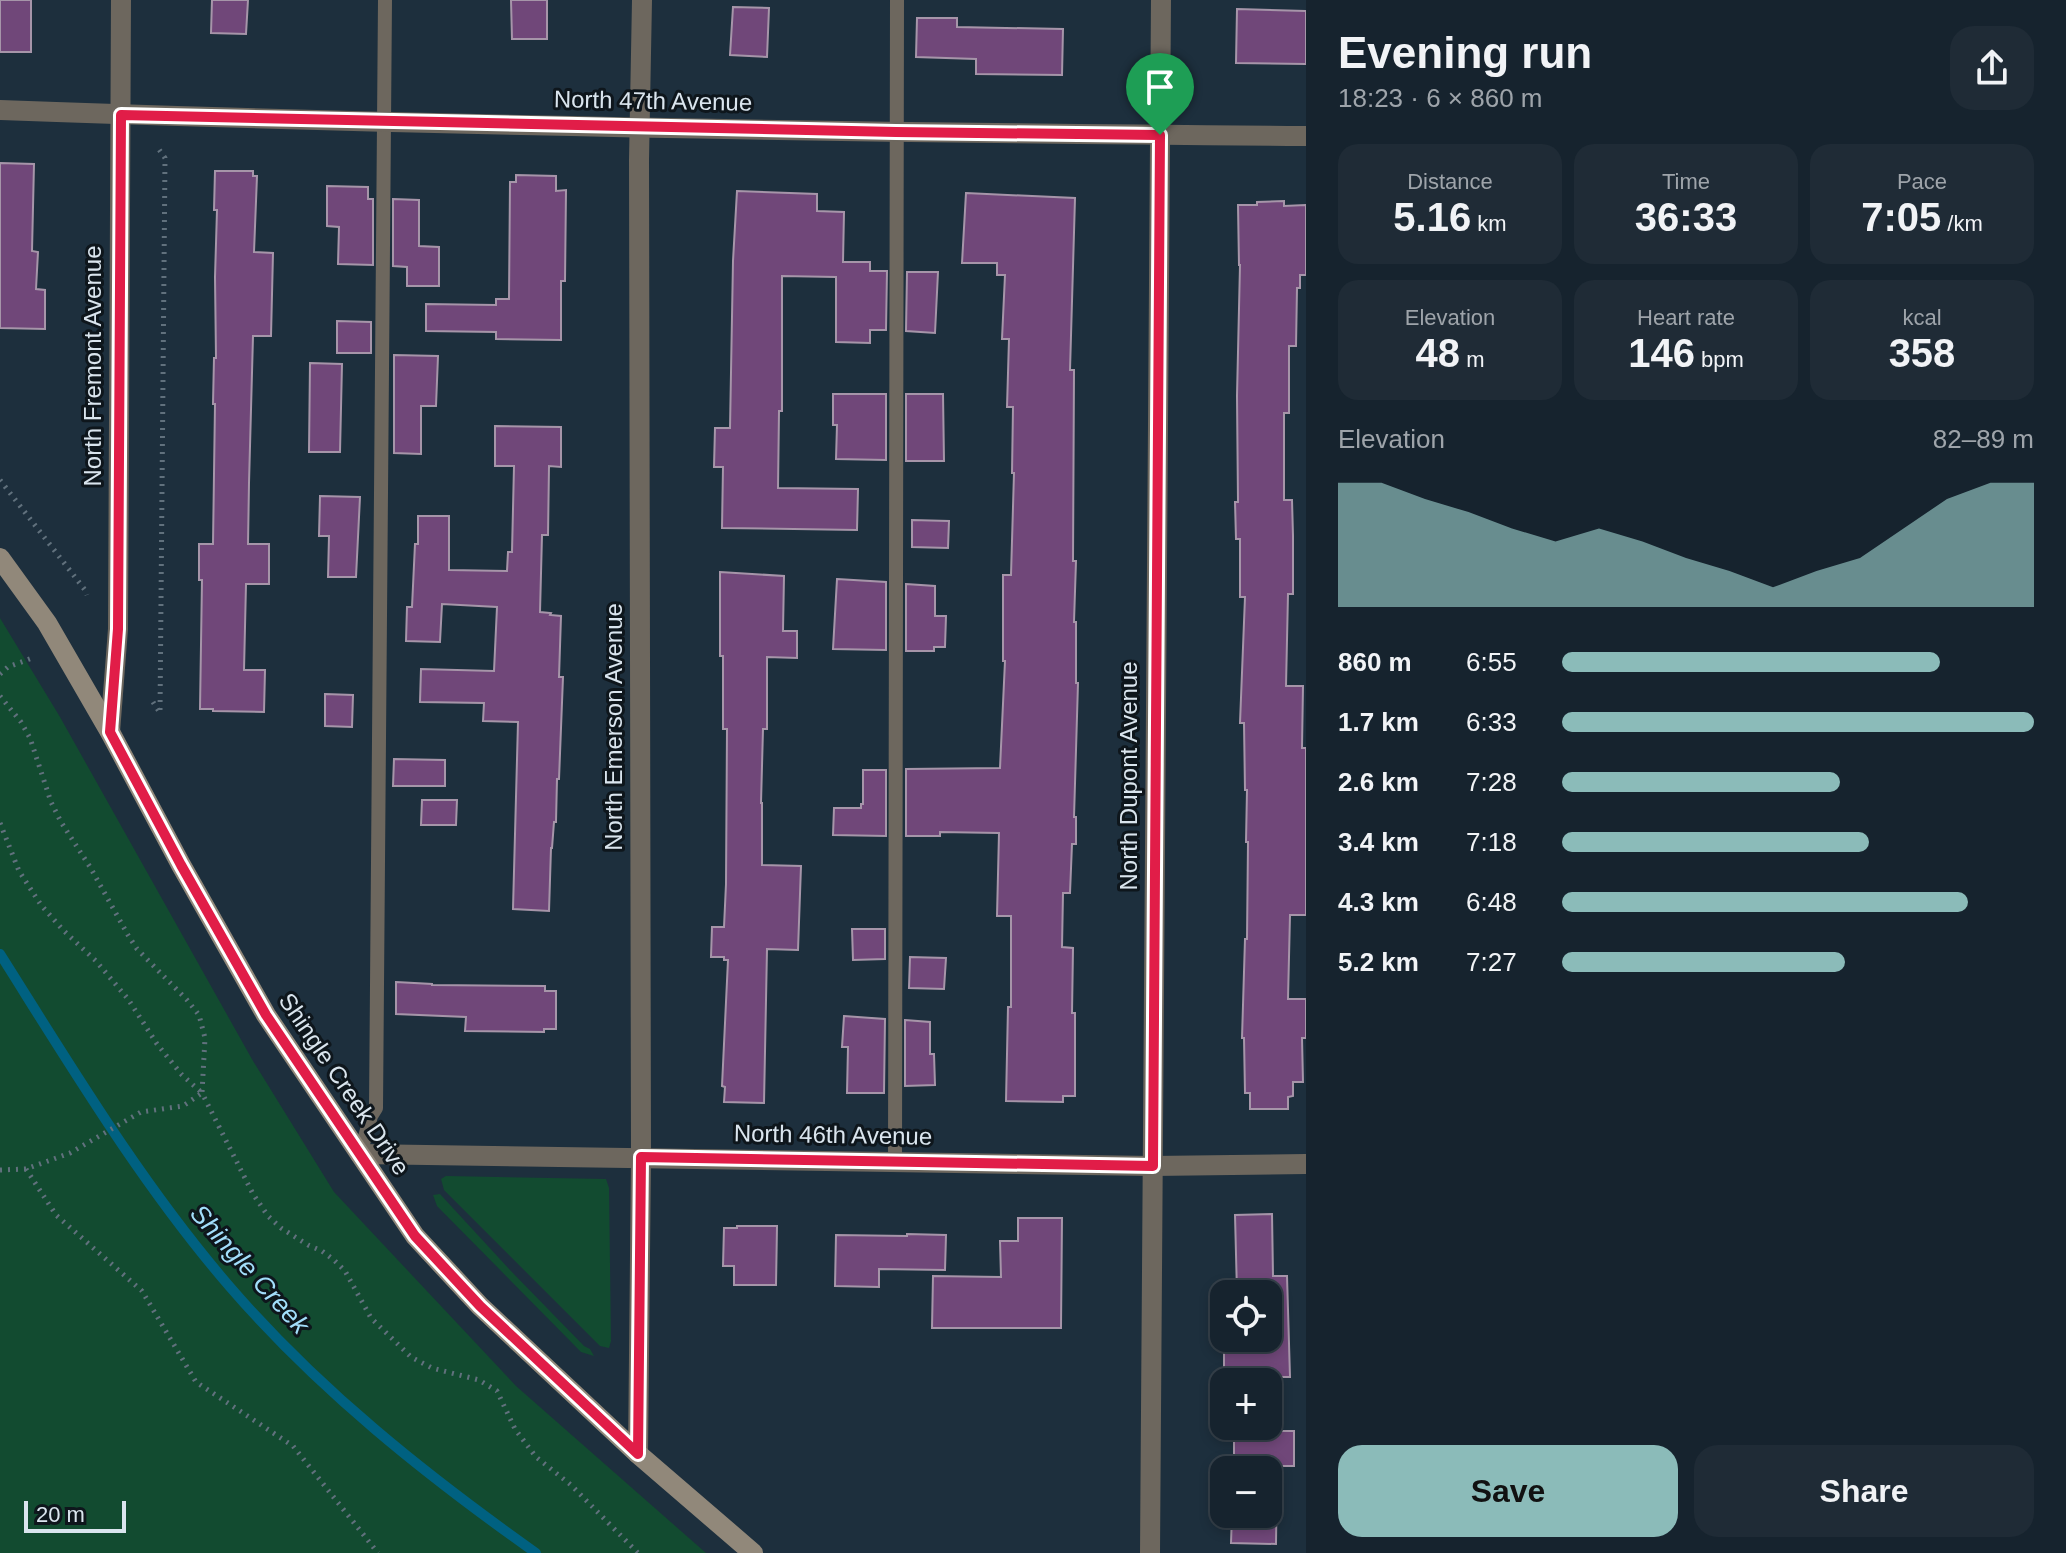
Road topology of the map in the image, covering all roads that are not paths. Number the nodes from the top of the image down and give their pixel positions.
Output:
1 (121, 0) edge
2 (385, 0) edge
3 (642, 0) edge
4 (897, 0) edge
5 (1161, 0) edge
6 (0, 110) edge
7 (121, 115) junction
8 (384, 122) junction
9 (640, 127) junction
10 (896, 132) junction
11 (1160, 135) junction
12 (1306, 136) edge
13 (0, 558) edge
14 (110, 732) junction
15 (360, 1154) junction
16 (641, 1157) junction
17 (895, 1162) junction
18 (1306, 1164) edge
19 (1153, 1166) junction
20 (638, 1454) junction
21 (753, 1553) edge
22 (1150, 1553) edge

1 - 7 street, North Fremont Avenue
2 - 8 lane
3 - 9 street, North Emerson Avenue
4 - 10 lane
5 - 11 street, North Dupont Avenue
6 - 7 street, North 47th Avenue
7 - 8 street, North 47th Avenue
7 - 14 street, North Fremont Avenue
8 - 9 street, North 47th Avenue
8 - 15 lane
9 - 10 street, North 47th Avenue
9 - 16 street, North Emerson Avenue
10 - 11 street, North 47th Avenue
10 - 17 lane
11 - 12 street, North 47th Avenue
11 - 19 street, North Dupont Avenue
13 - 14 street, Shingle Creek Drive
14 - 15 street, Shingle Creek Drive
15 - 16 street, North 46th Avenue
15 - 20 street, Shingle Creek Drive
16 - 17 street, North 46th Avenue
16 - 20 street, North Emerson Avenue
17 - 19 street, North 46th Avenue
18 - 19 street, North 46th Avenue
19 - 22 street, North Dupont Avenue
20 - 21 street, Shingle Creek Drive

